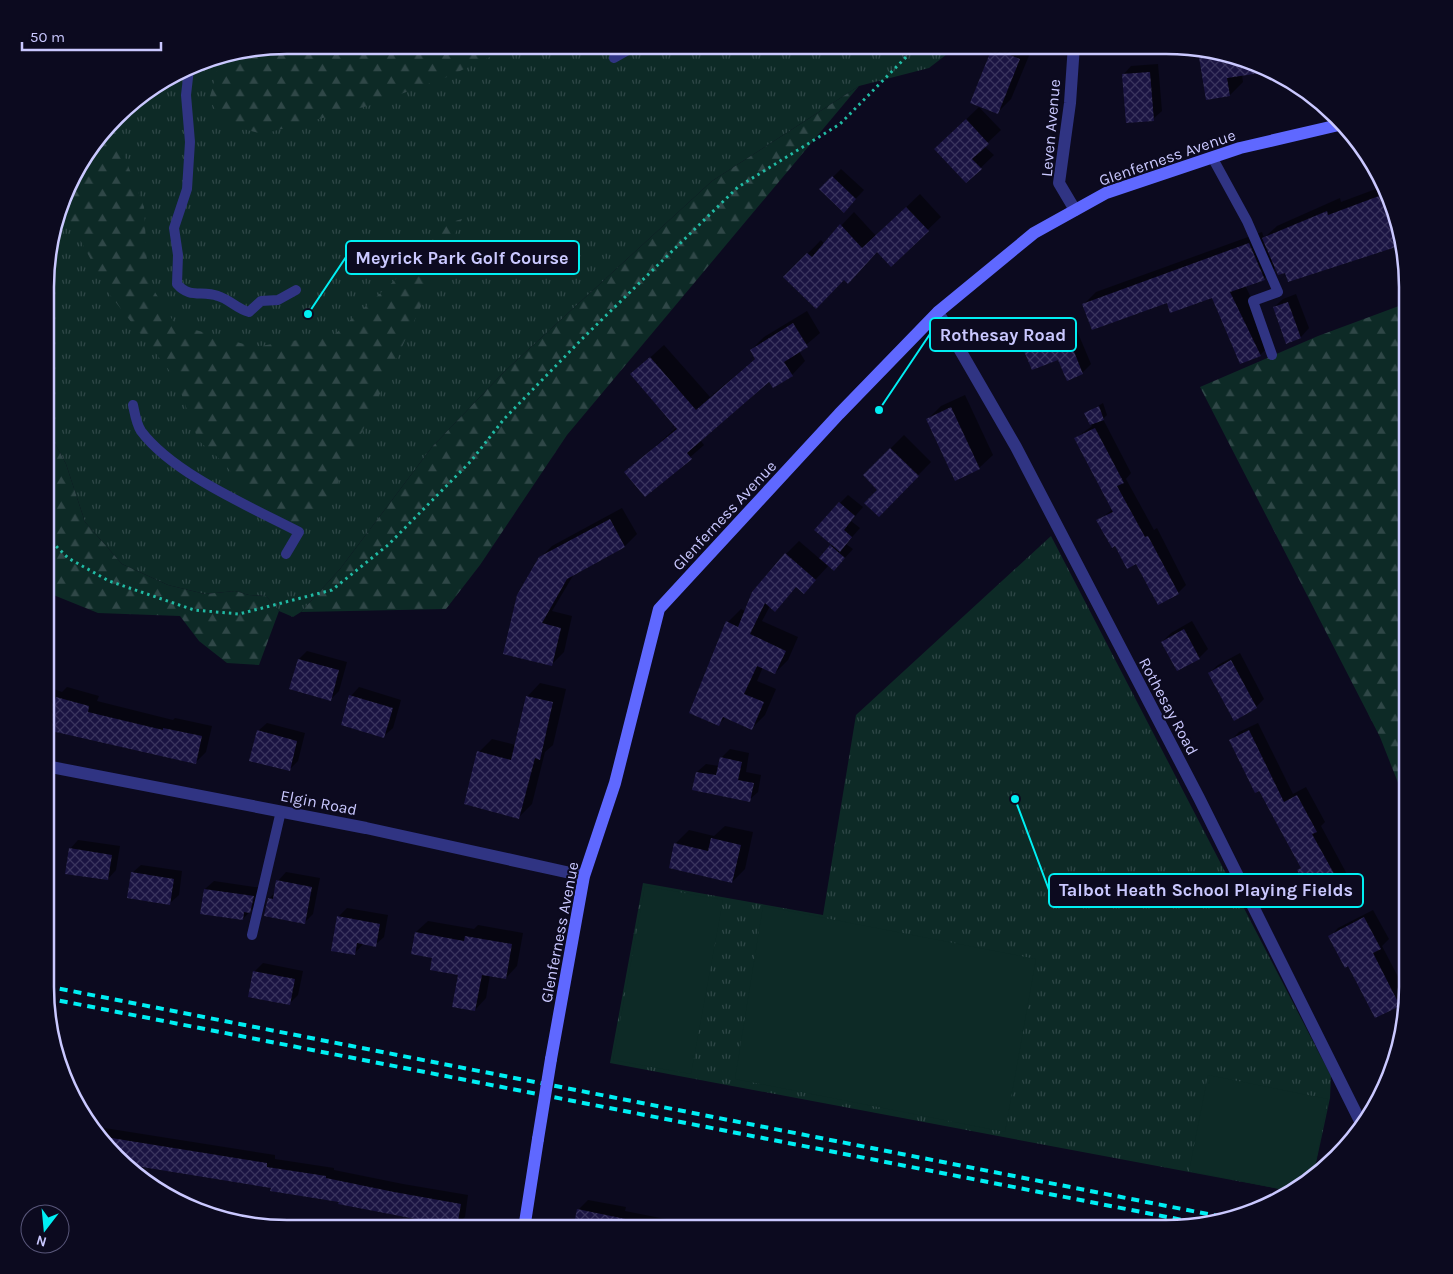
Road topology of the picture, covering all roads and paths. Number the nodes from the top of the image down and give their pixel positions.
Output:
1 (621, 54) edge
2 (909, 54) edge
3 (1073, 54) edge
4 (614, 58) dead end
5 (188, 76) edge
6 (1335, 126) edge
7 (1212, 156) junction
8 (1075, 210) junction
9 (296, 290) dead end
10 (938, 312) junction
11 (1272, 355) dead end
12 (133, 405) dead end
13 (54, 545) edge
14 (286, 554) dead end
15 (54, 768) edge
16 (281, 811) junction
17 (584, 876) junction
18 (252, 935) dead end
19 (1359, 1119) edge
20 (525, 1220) edge

1 - 4 lane
2 - 13 path
3 - 8 street, Leven Avenue
5 - 9 lane
6 - 7 street, Glenferness Avenue
7 - 8 street, Glenferness Avenue
7 - 11 lane
8 - 10 street, Glenferness Avenue
10 - 17 street, Glenferness Avenue
10 - 19 street, Rothesay Road
12 - 14 lane
15 - 16 street, Elgin Road
16 - 17 street, Elgin Road
16 - 18 lane
17 - 20 street, Glenferness Avenue, bridge

